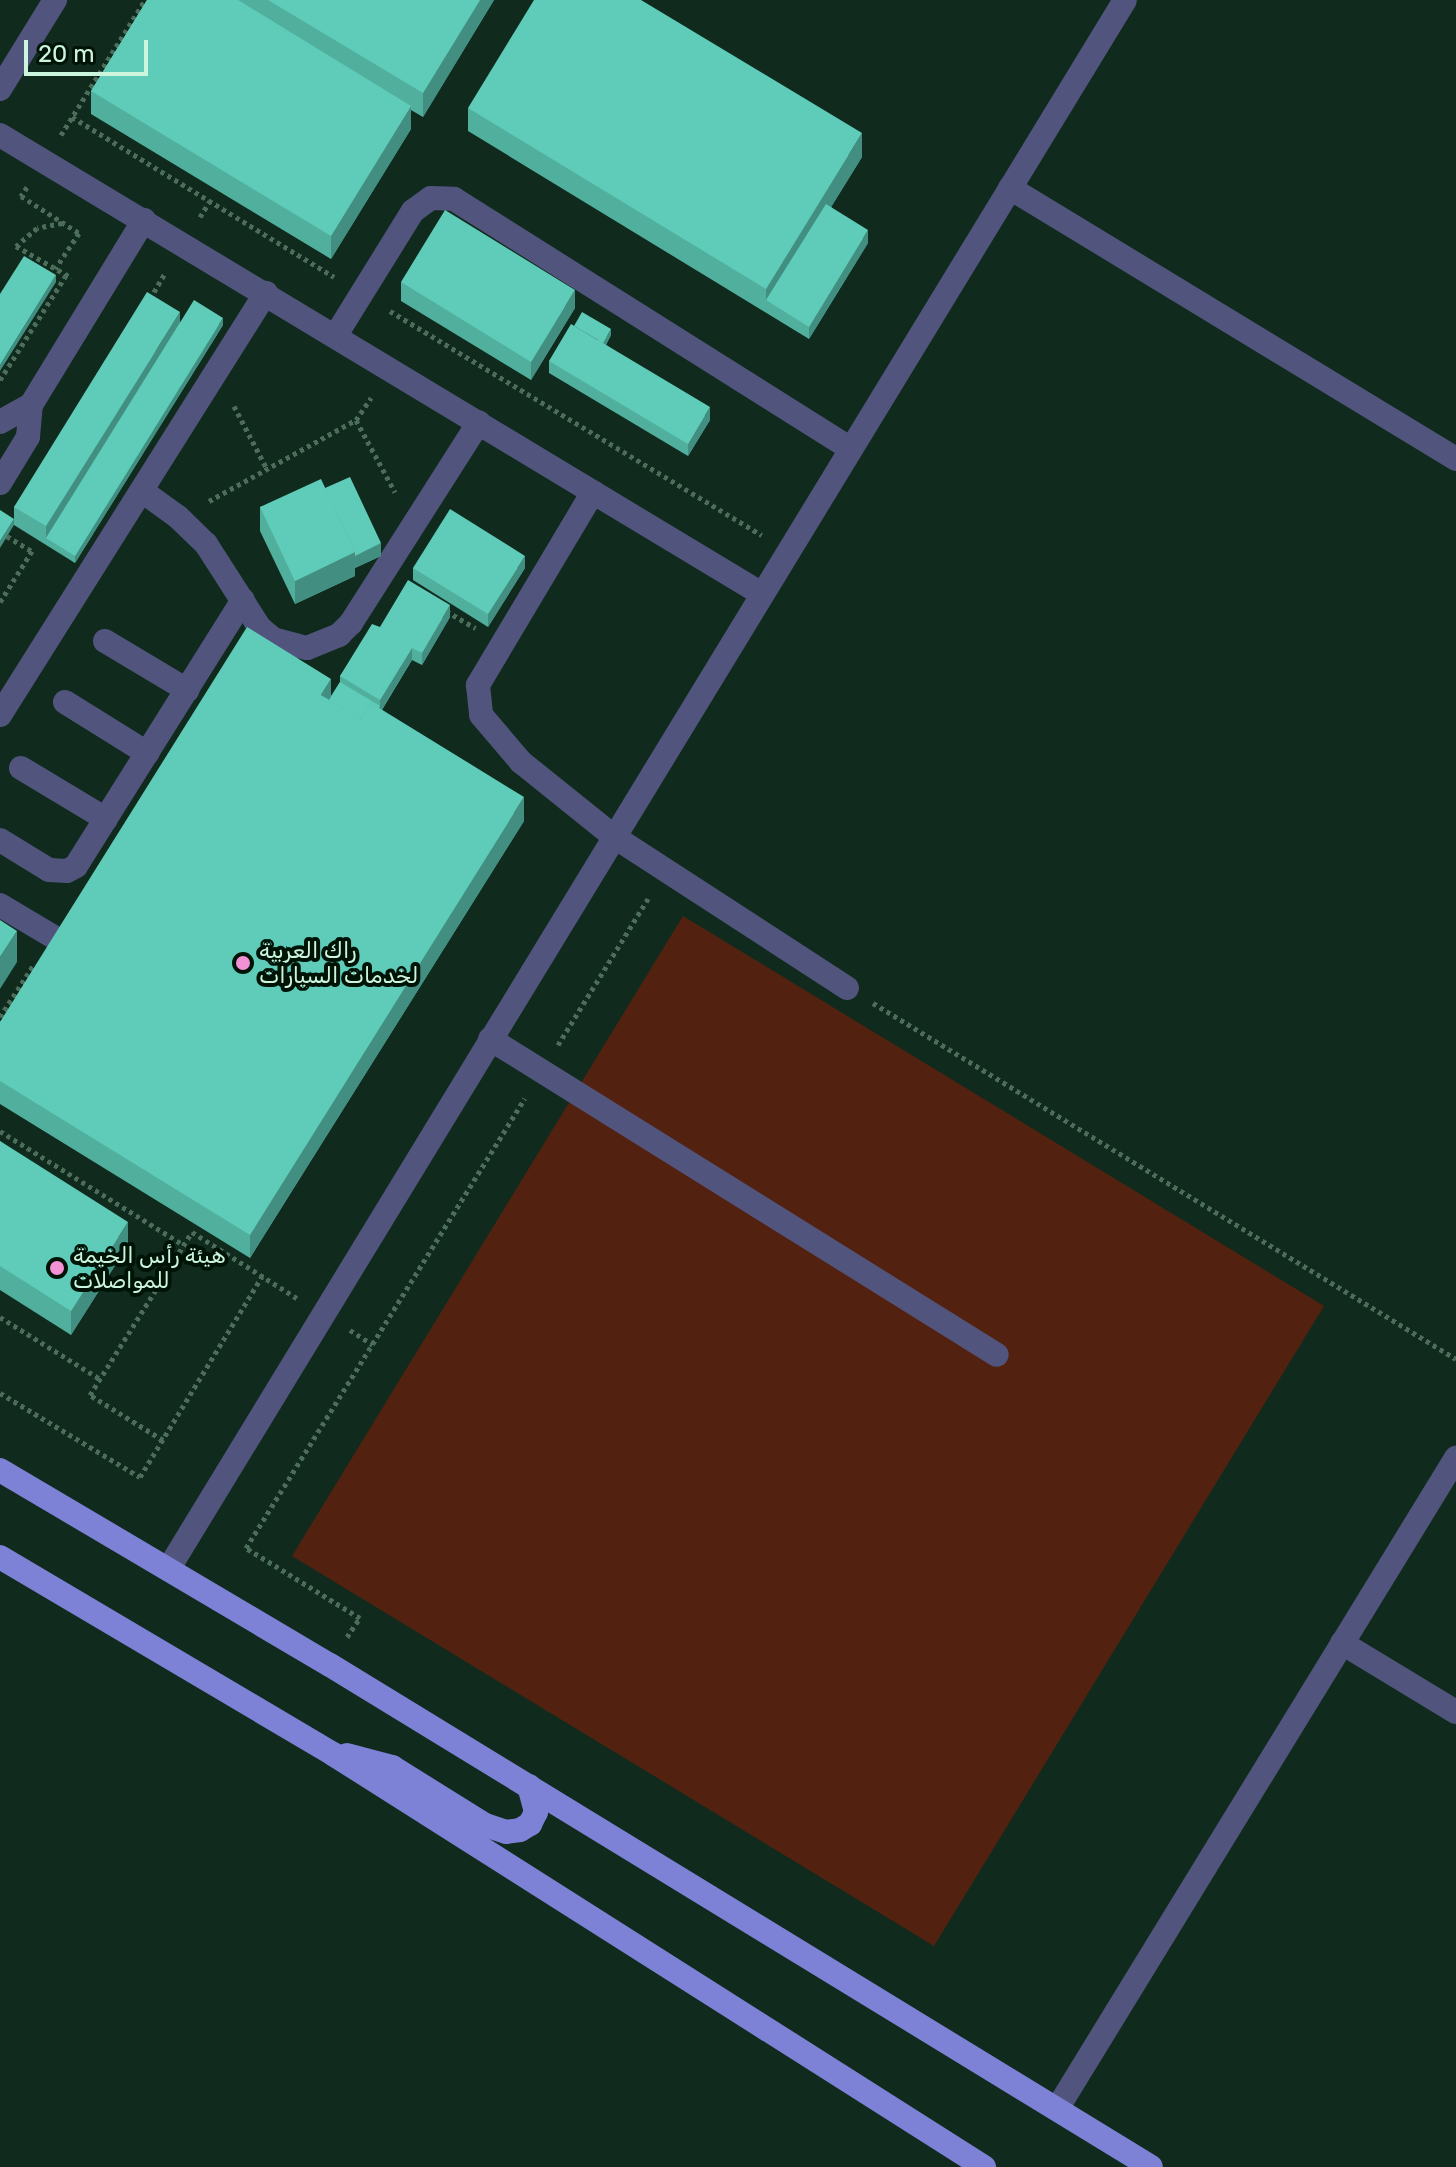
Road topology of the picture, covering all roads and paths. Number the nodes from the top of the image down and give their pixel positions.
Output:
1 (55, 0) edge
2 (1125, 0) edge
3 (0, 89) edge
4 (72, 117) dead end
5 (0, 135) edge
6 (1010, 188) junction
7 (210, 201) junction
8 (144, 220) junction
9 (64, 223) dead end
10 (184, 243) junction
11 (66, 275) junction
12 (266, 293) junction
13 (361, 293) junction
14 (98, 294) junction
15 (146, 305) edge
16 (336, 335) junction
17 (216, 372) junction
18 (0, 380) edge
19 (31, 405) junction
20 (0, 422) edge
21 (479, 422) junction
22 (850, 448) junction
23 (1456, 459) edge
24 (267, 469) junction
25 (0, 483) edge
26 (142, 491) junction
27 (593, 492) junction
28 (178, 517) junction
29 (13, 521) edge
30 (413, 525) junction
31 (2, 533) edge
32 (0, 542) edge
33 (787, 550) junction
34 (760, 593) junction
35 (243, 600) junction
36 (0, 602) edge
37 (437, 605) edge
38 (105, 641) dead end
39 (503, 645) junction
40 (187, 690) junction
41 (65, 702) dead end
42 (0, 715) edge
43 (147, 753) junction
44 (21, 768) dead end
45 (106, 819) junction
46 (613, 836) junction
47 (0, 840) edge
48 (664, 872) junction
49 (0, 905) edge
50 (52, 936) joint
51 (847, 988) joint
52 (0, 1017) edge
53 (490, 1039) junction
54 (542, 1071) junction
55 (0, 1131) edge
56 (184, 1245) junction
57 (262, 1276) junction
58 (323, 1314) junction
59 (0, 1317) edge
60 (373, 1345) junction
61 (997, 1355) dead end
62 (1456, 1359) edge
63 (100, 1379) junction
64 (0, 1393) edge
65 (163, 1440) junction
66 (1456, 1458) edge
67 (0, 1470) edge
68 (0, 1557) edge
69 (169, 1568) junction
70 (1342, 1643) junction
71 (330, 1665) junction
72 (1456, 1712) edge
73 (333, 1754) junction
74 (529, 1786) junction
75 (1057, 2109) junction
76 (984, 2167) edge
77 (1151, 2167) edge

1 - 3 street
2 - 6 street
4 - 7 path
5 - 8 street
6 - 22 street
6 - 23 street
7 - 10 path
7 - 13 path
8 - 10 street
8 - 14 street
9 - 11 path
10 - 12 street
10 - 15 path
11 - 14 path
11 - 18 path
12 - 16 street
12 - 17 street
13 - 16 street
13 - 22 street
13 - 33 path
14 - 19 street
16 - 21 street
17 - 24 path
17 - 26 street
19 - 20 street
19 - 25 street
21 - 27 street
21 - 30 street
22 - 33 street
24 - 28 path
24 - 30 path
26 - 28 street
26 - 42 street
27 - 34 street
27 - 39 street
28 - 35 street
29 - 31 path
30 - 35 street
31 - 32 path
31 - 36 path
33 - 34 street
34 - 46 street
35 - 40 street
37 - 39 path
38 - 40 street
39 - 46 street
40 - 43 street
41 - 43 street
43 - 45 street
44 - 45 street
45 - 47 street
46 - 48 street
46 - 53 street
48 - 51 street
48 - 54 path
49 - 50 street
50 - 52 path
51 - 62 path
53 - 54 street
53 - 58 street
54 - 60 path
54 - 61 street
55 - 56 path
56 - 57 path
56 - 63 path
57 - 58 path
57 - 65 path
58 - 60 path
58 - 69 street
59 - 63 path
60 - 71 path
63 - 65 path
64 - 65 path
66 - 70 street
67 - 69 main road
68 - 73 main road
69 - 71 main road
70 - 72 street
70 - 75 street
71 - 74 main road
73 - 74 main road
73 - 76 main road
74 - 75 main road
75 - 77 main road

